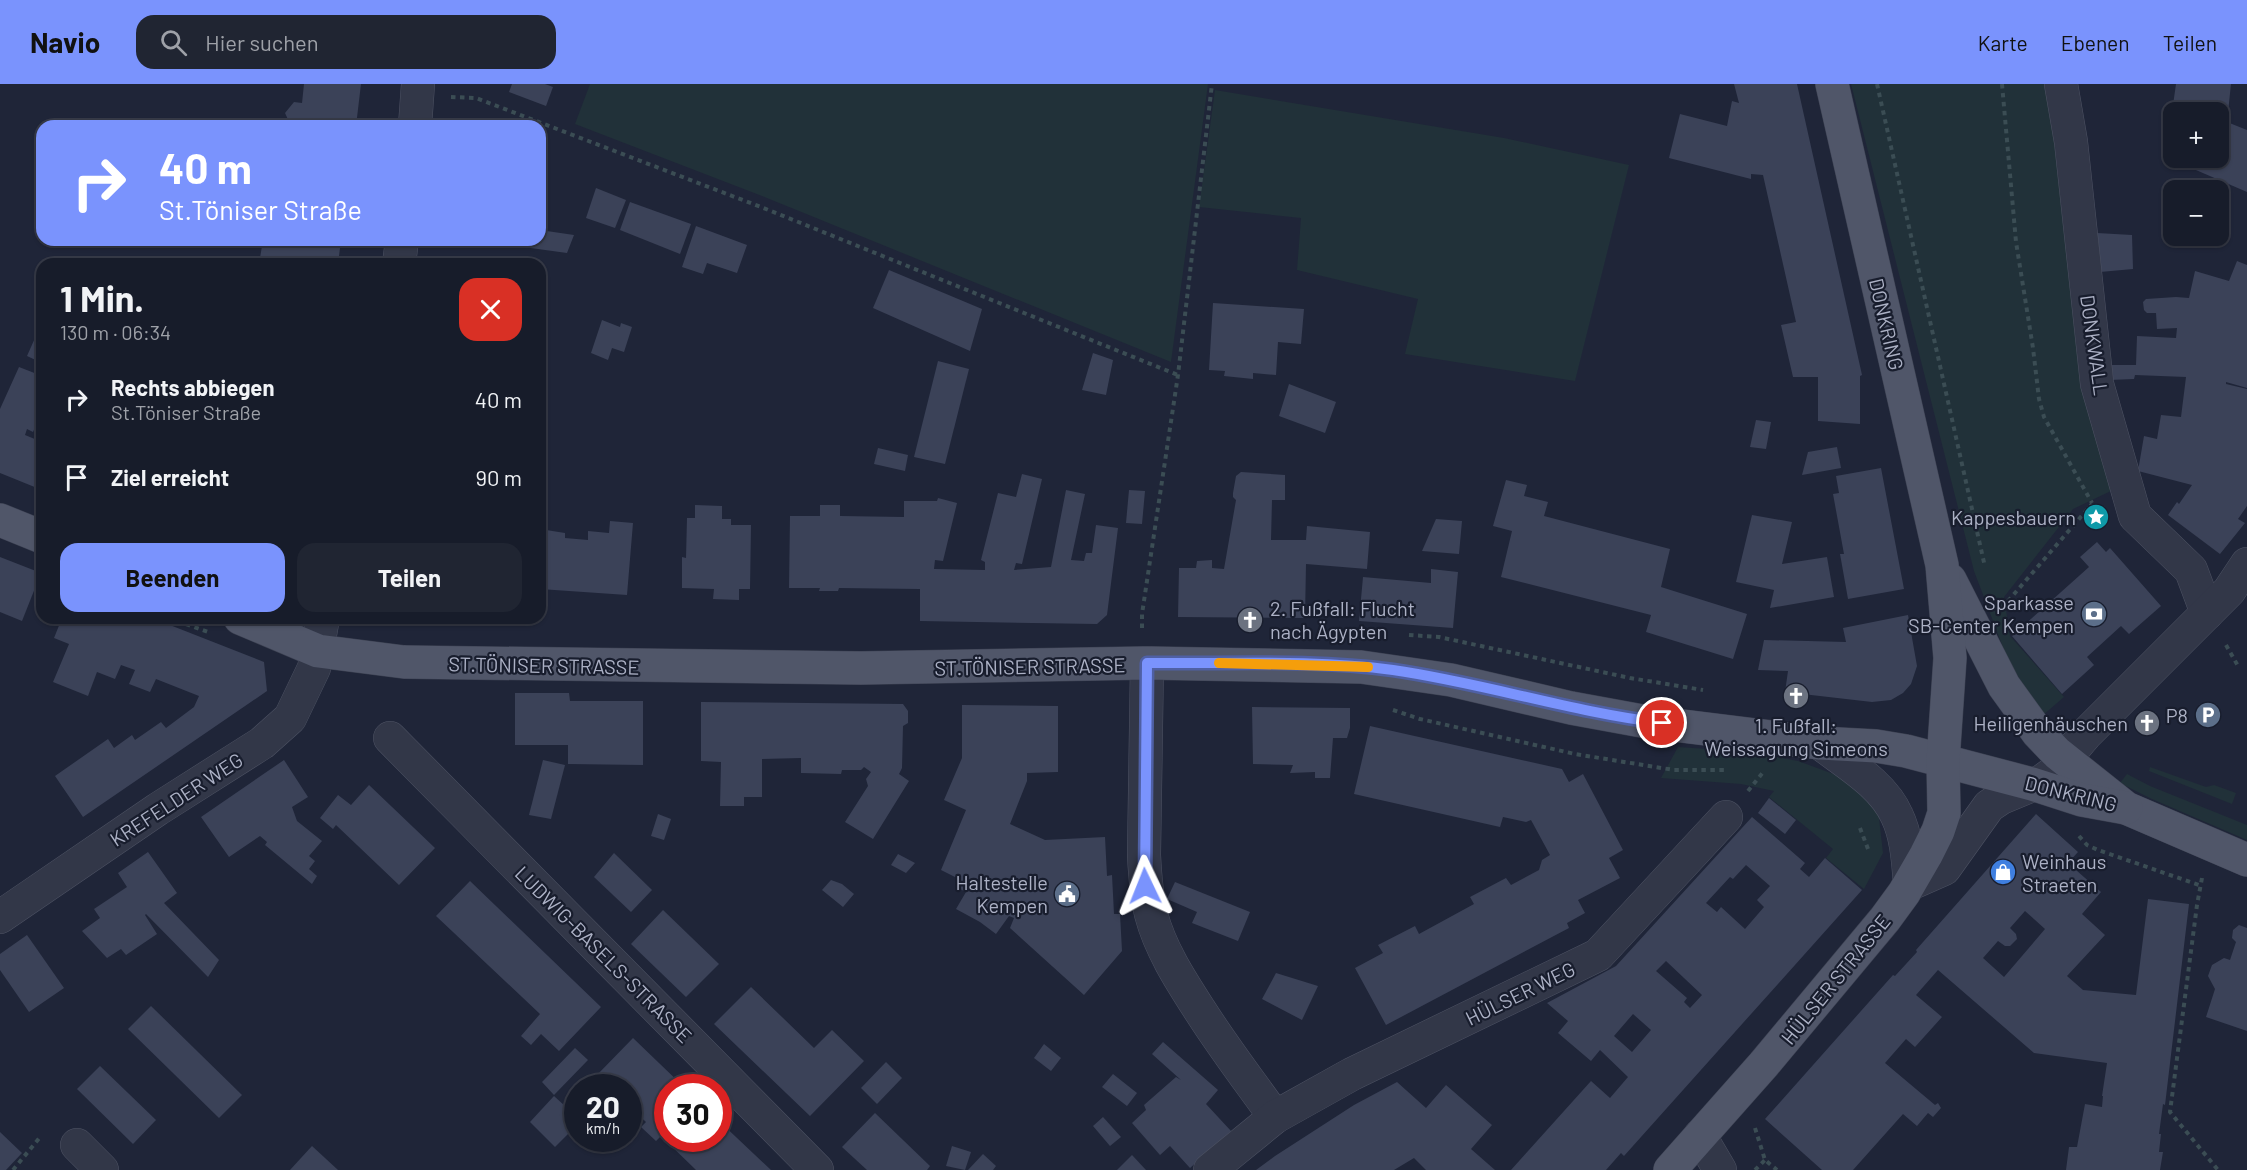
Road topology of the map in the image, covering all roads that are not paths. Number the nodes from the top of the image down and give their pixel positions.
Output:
1 (1832, 84) edge
2 (2061, 84) edge
3 (0, 520) edge
4 (36, 535) edge
5 (2247, 564) edge
6 (1942, 565) junction
7 (254, 624) edge
8 (322, 624) edge
9 (2196, 624) junction
10 (318, 651) junction
11 (1147, 663) junction
12 (390, 738) dead end
13 (1806, 741) junction
14 (2064, 759) junction
15 (1943, 761) junction
16 (2032, 784) junction
17 (2126, 808) junction
18 (1726, 817) road end
19 (2247, 860) edge
20 (1910, 884) junction
21 (0, 917) edge
22 (1275, 1117) junction
23 (1701, 1136) junction
24 (76, 1145) dead end
25 (102, 1170) edge
26 (818, 1170) edge
27 (1210, 1170) edge
28 (1670, 1170) edge
29 (1720, 1170) edge

1 - 6 main road, DONKRING
2 - 9 street, DONKWALL
3 - 4 main road
5 - 9 street
6 - 14 main road, DONKRING
6 - 15 main road, DONKRING
7 - 10 main road, ST.TÖNISER STRASSE
8 - 10 street, KREFELDER WEG
9 - 14 street
10 - 11 main road, ST.TÖNISER STRASSE
10 - 21 street, KREFELDER WEG
11 - 13 main road, ST.TÖNISER STRASSE
11 - 22 street
12 - 26 street, LUDWIG-BASELS-STRASSE
13 - 15 main road, ST.TÖNISER STRASSE
13 - 20 street
14 - 16 street
14 - 17 main road, DONKRING
15 - 16 main road, DONKRING
15 - 20 main road, HÜLSER STRASSE
16 - 17 main road, DONKRING
16 - 20 street
17 - 19 main road
18 - 22 street, HÜLSER WEG
20 - 23 main road, HÜLSER STRASSE
22 - 27 street, HÜLSER WEG
23 - 28 main road, HÜLSER STRASSE
23 - 29 street
24 - 25 street

